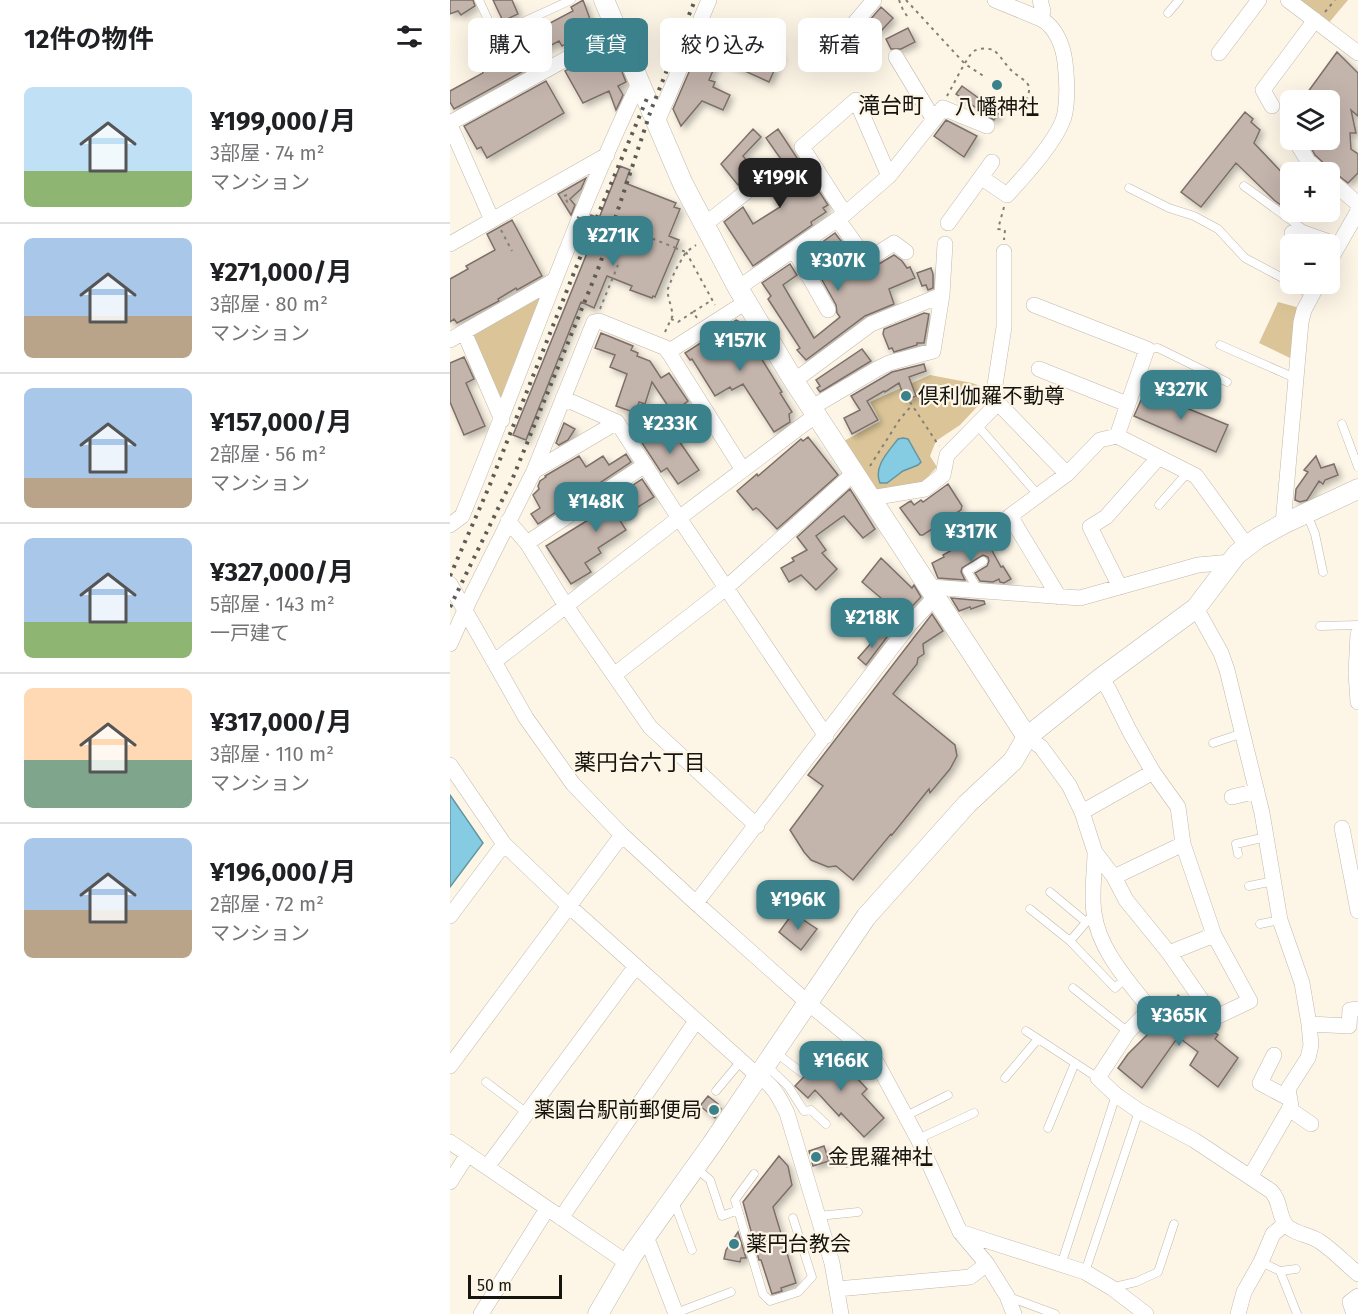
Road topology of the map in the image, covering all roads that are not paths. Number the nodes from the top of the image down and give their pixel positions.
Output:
1 (479, 0) edge
2 (572, 0) edge
3 (604, 0) edge
4 (709, 0) edge
5 (874, 0) edge
6 (995, 0) edge
7 (1040, 0) edge
8 (1179, 0) edge
9 (1259, 0) edge
10 (1288, 0) edge
11 (1168, 14) dead end
12 (612, 18) edge
13 (859, 18) edge
14 (1041, 19) junction
15 (1315, 20) junction
16 (1358, 52) edge
17 (1219, 53) dead end
18 (896, 57) dead end
19 (564, 61) edge
20 (636, 72) edge
21 (640, 81) junction
22 (1272, 106) dead end
23 (938, 114) junction
24 (657, 122) junction
25 (450, 124) edge
26 (987, 126) dead end
27 (607, 155) junction
28 (992, 162) dead end
29 (889, 176) junction
30 (764, 178) dead end
31 (982, 178) junction
32 (1244, 186) dead end
33 (1129, 188) dead end
34 (1340, 188) edge
35 (1358, 204) edge
36 (1358, 212) edge
37 (841, 217) junction
38 (493, 220) junction
39 (948, 223) dead end
40 (701, 234) junction
41 (1309, 234) edge
42 (1340, 242) edge
43 (450, 244) edge
44 (945, 244) dead end
45 (794, 250) junction
46 (906, 252) dead end
47 (1004, 252) road end
48 (1280, 277) edge
49 (555, 280) junction
50 (1313, 294) edge
51 (742, 295) junction
52 (942, 295) junction
53 (1034, 305) dead end
54 (828, 310) dead end
55 (464, 332) junction
56 (450, 340) edge
57 (665, 345) junction
58 (1220, 345) dead end
59 (1147, 349) junction
60 (1039, 369) dead end
61 (1295, 378) junction
62 (794, 381) junction
63 (1227, 382) dead end
64 (563, 398) junction
65 (998, 403) junction
66 (1127, 404) junction
67 (814, 411) junction
68 (502, 420) junction
69 (617, 422) junction
70 (1342, 424) dead end
71 (977, 425) junction
72 (1117, 436) junction
73 (1159, 457) junction
74 (645, 465) junction
75 (1358, 467) edge
76 (743, 470) junction
77 (862, 470) junction
78 (534, 471) junction
79 (1188, 472) junction
80 (1067, 474) junction
81 (1358, 489) edge
82 (1039, 496) junction
83 (871, 500) junction
84 (1159, 505) dead end
85 (1306, 513) junction
86 (679, 518) junction
87 (508, 521) junction
88 (1283, 524) junction
89 (450, 525) edge
90 (527, 543) junction
91 (1247, 546) junction
92 (983, 561) dead end
93 (1231, 561) junction
94 (1323, 572) dead end
95 (450, 584) edge
96 (1120, 587) junction
97 (726, 588) junction
98 (933, 591) junction
99 (978, 591) junction
100 (1059, 597) junction
101 (566, 606) junction
102 (1196, 608) junction
103 (465, 610) junction
104 (1358, 625) edge
105 (1320, 626) dead end
106 (1358, 634) edge
107 (450, 644) edge
108 (495, 661) junction
109 (615, 675) junction
110 (1101, 678) junction
111 (1358, 702) edge
112 (1243, 733) junction
113 (826, 736) junction
114 (1027, 737) junction
115 (1213, 743) dead end
116 (450, 765) edge
117 (1153, 772) junction
118 (1257, 791) junction
119 (1232, 797) dead end
120 (1082, 812) junction
121 (758, 826) junction
122 (1342, 828) dead end
123 (622, 835) junction
124 (1266, 837) junction
125 (504, 844) junction
126 (1183, 844) junction
127 (1095, 852) junction
128 (1238, 854) dead end
129 (1114, 877) junction
130 (1274, 881) junction
131 (1249, 886) dead end
132 (1050, 892) dead end
133 (1356, 894) edge
134 (696, 903) junction
135 (569, 906) junction
136 (1030, 909) dead end
137 (1358, 911) edge
138 (450, 916) edge
139 (1090, 917) junction
140 (1280, 920) junction
141 (1260, 924) dead end
142 (1214, 935) junction
143 (1070, 941) junction
144 (1169, 953) junction
145 (636, 966) junction
146 (1126, 978) junction
147 (1073, 988) dead end
148 (807, 1002) junction
149 (1358, 1009) edge
150 (696, 1021) junction
151 (1309, 1024) junction
152 (1026, 1031) dead end
153 (1128, 1032) junction
154 (1038, 1039) junction
155 (1274, 1055) dead end
156 (741, 1061) junction
157 (1075, 1063) junction
158 (766, 1064) junction
159 (450, 1066) edge
160 (801, 1072) dead end
161 (1005, 1078) dead end
162 (1098, 1078) junction
163 (486, 1082) dead end
164 (716, 1091) dead end
165 (948, 1095) dead end
166 (1116, 1095) junction
167 (1289, 1104) junction
168 (1139, 1111) junction
169 (527, 1113) junction
170 (974, 1113) dead end
171 (906, 1116) junction
172 (826, 1124) dead end
173 (1311, 1124) dead end
174 (1048, 1128) dead end
175 (918, 1139) junction
176 (450, 1142) edge
177 (468, 1154) junction
178 (847, 1163) dead end
179 (930, 1165) junction
180 (488, 1167) junction
181 (695, 1168) junction
182 (754, 1174) dead end
183 (1250, 1177) junction
184 (450, 1182) edge
185 (670, 1202) junction
186 (547, 1209) junction
187 (738, 1210) junction
188 (858, 1212) dead end
189 (816, 1216) junction
190 (561, 1218) junction
191 (793, 1218) dead end
192 (1174, 1224) dead end
193 (1285, 1224) junction
194 (960, 1232) junction
195 (643, 1240) junction
196 (692, 1250) dead end
197 (1261, 1262) junction
198 (629, 1264) junction
199 (987, 1264) junction
200 (1062, 1265) junction
201 (1296, 1269) dead end
202 (1280, 1271) junction
203 (1085, 1272) junction
204 (1358, 1274) edge
205 (1112, 1288) junction
206 (837, 1289) junction
207 (731, 1292) dead end
208 (1007, 1296) junction
209 (1358, 1296) edge
210 (481, 1314) edge
211 (598, 1314) edge
212 (676, 1314) edge
213 (841, 1314) edge
214 (1014, 1314) edge
215 (1055, 1314) edge
216 (1146, 1314) edge
217 (1238, 1314) edge
218 (1297, 1314) edge
219 (1354, 1314) edge

1 - 2 lane
3 - 12 street
4 - 24 street
5 - 13 street
6 - 14 street
7 - 14 street
8 - 11 lane
9 - 17 street
10 - 15 street
14 - 31 street
15 - 16 street
15 - 22 street
18 - 23 street
19 - 25 street
20 - 21 street
21 - 24 street
21 - 27 street
23 - 26 street
23 - 29 street
24 - 40 street
25 - 38 street
27 - 38 street
27 - 49 street
28 - 31 street
29 - 37 street
29 - 37 street
30 - 40 street
31 - 39 street
32 - 41 lane
33 - 48 lane
34 - 35 street
36 - 42 street
37 - 45 street
37 - 46 street
38 - 43 street
40 - 51 street
44 - 52 street
45 - 51 street
45 - 54 street
47 - 65 street
49 - 55 street
49 - 68 street
50 - 61 street
51 - 57 street
51 - 62 street
52 - 62 street
52 - 67 street
53 - 59 street
55 - 56 street
55 - 68 street
57 - 64 street
57 - 76 street
58 - 61 lane
59 - 63 lane
59 - 66 street
60 - 66 street
61 - 88 street
62 - 67 street
64 - 69 street
64 - 78 street
65 - 71 street
65 - 80 street
66 - 72 street
67 - 76 street
67 - 77 street
68 - 89 street
69 - 74 street
69 - 78 street
70 - 75 lane
71 - 82 lane
71 - 83 street
72 - 73 street
72 - 80 street
73 - 79 street
73 - 96 street
74 - 86 street
74 - 90 street
76 - 86 street
77 - 83 street
77 - 97 street
78 - 87 street
79 - 84 lane
79 - 91 street
80 - 82 street
81 - 85 street
82 - 100 street
83 - 98 street
85 - 88 street
85 - 94 lane
86 - 97 street
86 - 101 street
87 - 90 street
87 - 103 street
88 - 91 street
90 - 101 street
91 - 93 street
92 - 99 lane
93 - 96 street
93 - 102 street
95 - 103 street
96 - 100 street
97 - 109 street
97 - 113 street
98 - 99 street
98 - 113 street
98 - 114 street
99 - 100 street
101 - 108 street
101 - 109 street
102 - 110 street
102 - 112 street
103 - 107 street
103 - 108 street
104 - 105 lane
106 - 111 street
108 - 123 street
109 - 121 street
110 - 114 street
110 - 117 street
112 - 115 lane
112 - 118 street
113 - 121 street
114 - 120 street
114 - 148 street
116 - 125 street
117 - 120 street
117 - 126 street
118 - 119 street
118 - 124 street
120 - 127 street
121 - 134 street
122 - 133 street
123 - 134 street
123 - 135 street
124 - 128 lane
124 - 130 street
125 - 135 street
125 - 138 street
126 - 129 street
126 - 142 street
127 - 129 street
127 - 139 street
129 - 144 street
130 - 131 lane
130 - 140 street
132 - 139 lane
133 - 137 street
134 - 148 street
135 - 145 street
135 - 159 street
136 - 143 lane
139 - 143 lane
139 - 146 street
140 - 141 lane
140 - 151 street
142 - 144 street
142 - 144 street
143 - 146 lane
145 - 150 street
145 - 169 street
146 - 153 street
147 - 153 lane
148 - 158 street
148 - 171 street
149 - 151 street
150 - 156 street
150 - 190 street
151 - 167 street
152 - 154 lane
153 - 162 street
154 - 157 lane
154 - 161 lane
155 - 167 street
156 - 158 street
156 - 164 lane
157 - 162 lane
157 - 174 lane
158 - 160 lane
158 - 172 lane
158 - 181 street
158 - 189 street
162 - 166 street
163 - 169 lane
165 - 171 lane
166 - 168 street
166 - 200 lane
167 - 173 street
167 - 183 street
168 - 183 street
168 - 203 lane
169 - 180 street
170 - 175 lane
171 - 175 street
175 - 179 street
176 - 177 street
177 - 180 street
177 - 184 street
178 - 179 lane
179 - 194 street
180 - 186 street
181 - 185 street
181 - 187 lane
182 - 187 lane
183 - 193 street
185 - 195 street
185 - 196 lane
186 - 190 street
186 - 210 street
187 - 191 lane
188 - 189 lane
189 - 206 street
190 - 198 street
192 - 205 lane
193 - 197 street
193 - 204 street
194 - 199 street
194 - 200 street
195 - 198 street
195 - 212 street
197 - 202 lane
197 - 217 street
198 - 211 street
199 - 206 street
199 - 208 street
200 - 203 street
201 - 202 lane
202 - 218 lane
203 - 205 street
205 - 216 street
206 - 213 street
207 - 212 lane
208 - 214 street
208 - 215 lane
209 - 219 street

